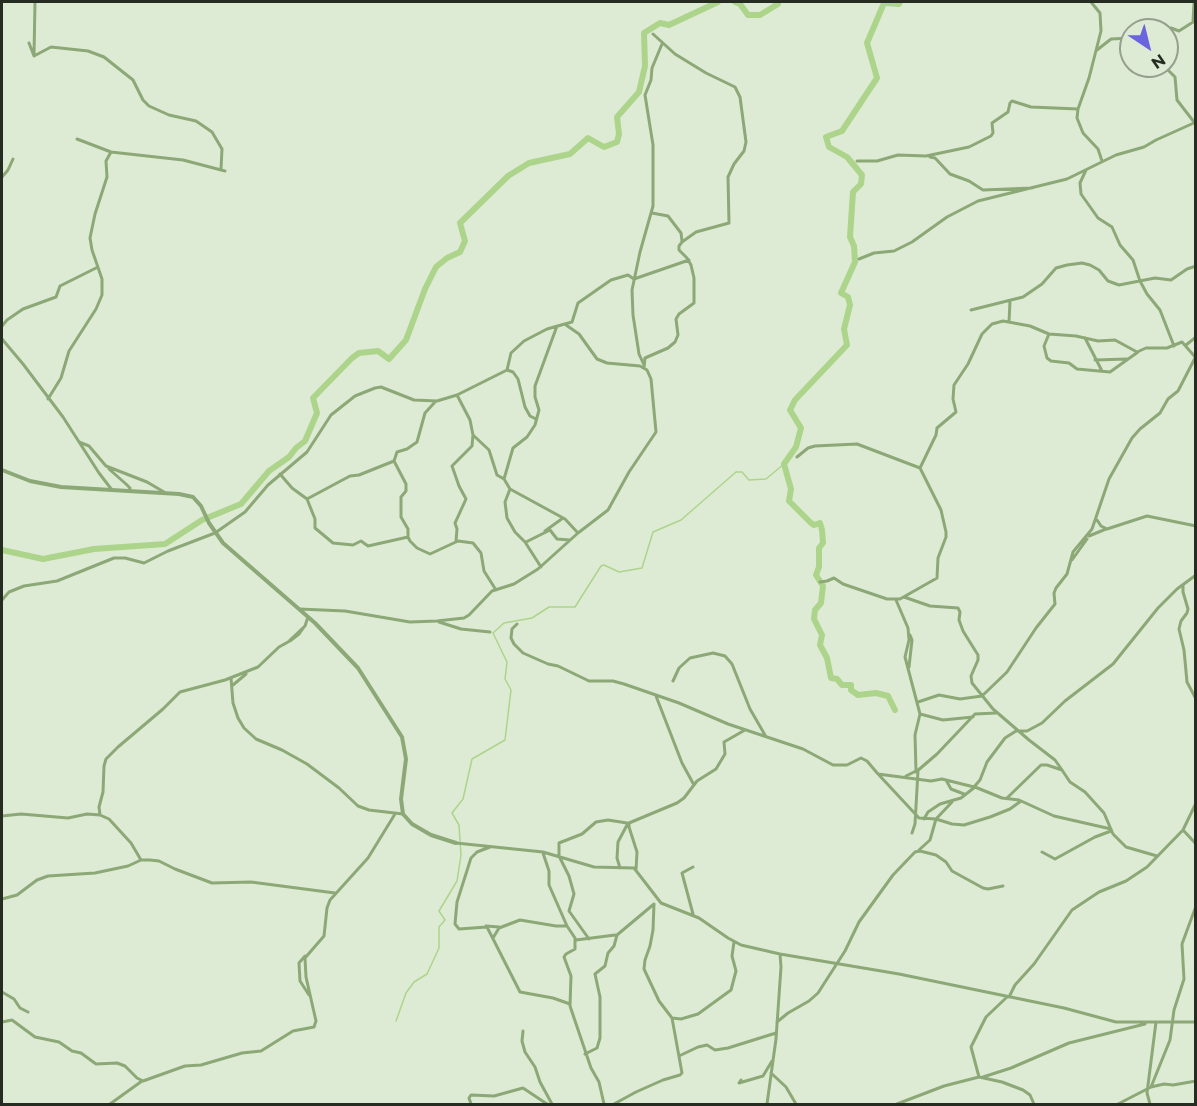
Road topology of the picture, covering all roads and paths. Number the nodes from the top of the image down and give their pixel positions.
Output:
1 (35, 2) edge
2 (1091, 2) edge
3 (1194, 2) edge
4 (1179, 31) edge
5 (653, 34) dead end
6 (1119, 39) edge
7 (29, 43) dead end
8 (662, 44) junction
9 (1096, 51) junction
10 (34, 56) junction
11 (1175, 78) edge
12 (1078, 109) junction
13 (1195, 123) edge
14 (77, 139) dead end
15 (111, 152) junction
16 (926, 156) junction
17 (13, 159) dead end
18 (857, 161) dead end
19 (1102, 162) junction
20 (1087, 168) junction
21 (2, 177) edge
22 (1036, 188) junction
23 (651, 213) junction
24 (682, 242) junction
25 (859, 259) dead end
26 (689, 260) junction
27 (1196, 266) edge
28 (98, 267) junction
29 (634, 279) junction
30 (1140, 281) junction
31 (1010, 301) junction
32 (971, 310) dead end
33 (1009, 322) junction
34 (566, 324) junction
35 (2, 326) edge
36 (557, 326) junction
37 (1049, 334) junction
38 (1085, 338) junction
39 (1196, 338) edge
40 (2, 339) edge
41 (1186, 345) junction
42 (1174, 346) junction
43 (1138, 352) junction
44 (1195, 358) edge
45 (1129, 359) junction
46 (1095, 360) junction
47 (644, 367) junction
48 (507, 370) junction
49 (1102, 371) junction
50 (457, 395) junction
51 (48, 399) junction
52 (437, 401) junction
53 (536, 419) junction
54 (473, 435) junction
55 (78, 441) junction
56 (797, 457) dead end
57 (394, 461) junction
58 (106, 466) junction
59 (920, 468) junction
60 (2, 470) edge
61 (280, 474) junction
62 (504, 479) junction
63 (510, 489) junction
64 (113, 490) junction
65 (129, 491) junction
66 (166, 493) junction
67 (308, 499) junction
68 (563, 518) junction
69 (1097, 519) junction
70 (1196, 526) edge
71 (1107, 529) junction
72 (215, 533) junction
73 (541, 533) junction
74 (578, 533) junction
75 (408, 537) junction
76 (1088, 537) junction
77 (570, 540) junction
78 (456, 542) junction
79 (525, 542) junction
80 (541, 567) junction
81 (1196, 575) edge
82 (820, 582) dead end
83 (1183, 585) junction
84 (496, 590) junction
85 (903, 597) junction
86 (2, 600) edge
87 (896, 600) junction
88 (297, 609) junction
89 (308, 617) junction
90 (437, 621) junction
91 (517, 624) dead end
92 (490, 632) dead end
93 (253, 671) junction
94 (231, 678) junction
95 (673, 681) dead end
96 (232, 686) junction
97 (656, 695) junction
98 (982, 696) junction
99 (1196, 699) edge
100 (918, 702) junction
101 (998, 712) junction
102 (920, 714) junction
103 (973, 717) junction
104 (745, 730) junction
105 (1018, 730) junction
106 (766, 736) junction
107 (1062, 770) junction
108 (917, 772) junction
109 (878, 774) junction
110 (904, 777) junction
111 (917, 778) junction
112 (946, 780) junction
113 (694, 785) junction
114 (974, 787) junction
115 (966, 795) junction
116 (1006, 798) junction
117 (952, 801) junction
118 (1021, 801) junction
119 (1196, 803) edge
120 (915, 813) junction
121 (394, 814) junction
122 (403, 814) junction
123 (100, 815) junction
124 (2, 816) edge
125 (924, 819) junction
126 (936, 819) junction
127 (628, 826) junction
128 (1111, 830) junction
129 (1183, 830) junction
130 (912, 833) dead end
131 (456, 843) joint
132 (1196, 844) edge
133 (491, 846) junction
134 (918, 851) junction
135 (543, 852) junction
136 (1042, 852) dead end
137 (560, 856) junction
138 (1157, 856) junction
139 (141, 860) junction
140 (693, 867) dead end
141 (620, 868) junction
142 (636, 870) junction
143 (1003, 886) dead end
144 (335, 893) junction
145 (2, 899) edge
146 (657, 900) junction
147 (654, 904) junction
148 (1196, 906) edge
149 (694, 915) junction
150 (486, 926) junction
151 (567, 926) junction
152 (500, 927) junction
153 (617, 935) junction
154 (492, 939) junction
155 (589, 939) junction
156 (576, 940) junction
157 (734, 942) junction
158 (780, 954) junction
159 (307, 956) junction
160 (836, 964) junction
161 (2, 992) edge
162 (311, 997) junction
163 (1008, 997) junction
164 (570, 1004) junction
165 (28, 1012) dead end
166 (673, 1020) junction
167 (1172, 1021) junction
168 (2, 1022) edge
169 (777, 1022) junction
170 (1156, 1022) junction
171 (1196, 1022) edge
172 (1146, 1023) junction
173 (523, 1031) dead end
174 (776, 1033) junction
175 (585, 1054) junction
176 (679, 1056) junction
177 (773, 1059) junction
178 (771, 1073) junction
179 (981, 1077) junction
180 (143, 1080) junction
181 (741, 1080) dead end
182 (1196, 1081) edge
183 (1150, 1088) junction
184 (110, 1104) edge
185 (471, 1104) edge
186 (549, 1104) edge
187 (604, 1104) edge
188 (614, 1104) edge
189 (767, 1104) edge
190 (796, 1104) edge
191 (897, 1104) edge
192 (1034, 1104) edge
193 (1118, 1104) edge
194 (1150, 1104) edge

1 - 10 street
2 - 9 street
3 - 4 street
5 - 8 street
6 - 9 street
7 - 10 street
8 - 23 street
8 - 24 street
9 - 12 street
10 - 15 street
11 - 13 street
12 - 16 street
12 - 19 street
13 - 19 street
14 - 15 street
15 - 28 street
16 - 18 street
16 - 22 street
17 - 21 street
19 - 20 street
20 - 22 street
20 - 30 street
22 - 25 street
23 - 24 street
23 - 29 street
24 - 26 street
26 - 29 street
26 - 47 street
27 - 30 street
28 - 35 street
28 - 51 street
29 - 34 street
29 - 47 street
30 - 31 street
30 - 42 street
31 - 32 street
31 - 33 street
33 - 37 street
33 - 59 street
34 - 36 street
34 - 47 street
36 - 48 street
36 - 53 street
37 - 38 street
37 - 49 street
38 - 43 street
38 - 46 street
39 - 41 street
40 - 51 street
41 - 42 street
41 - 44 street
42 - 43 street
43 - 45 street
44 - 69 street
45 - 46 street
45 - 49 street
46 - 49 street
47 - 74 street
48 - 50 street
48 - 53 street
50 - 52 street
50 - 54 street
51 - 55 street
52 - 57 street
52 - 61 street
53 - 62 street
54 - 62 street
54 - 78 street
55 - 58 street
55 - 64 street
56 - 59 street
57 - 67 street
57 - 75 street
58 - 65 street
58 - 66 street
59 - 85 street
60 - 64 street
61 - 67 street
61 - 72 street
62 - 63 street
63 - 68 street
63 - 79 street
64 - 65 street
65 - 66 street
66 - 72 street
67 - 75 street
68 - 73 street
68 - 74 street
69 - 71 street
69 - 76 street
70 - 71 street
71 - 76 street
72 - 86 street
72 - 88 street
73 - 77 street
73 - 79 street
74 - 77 street
75 - 78 street
76 - 98 street
77 - 80 street
78 - 84 street
79 - 80 street
80 - 84 street
81 - 83 street
82 - 87 street
83 - 99 street
83 - 105 street
84 - 90 street
85 - 87 street
85 - 98 street
87 - 100 street
88 - 89 street
88 - 90 street
89 - 93 street
89 - 122 street
90 - 92 street
91 - 97 street
93 - 94 street
93 - 96 street
94 - 96 street
94 - 123 street
95 - 106 street
96 - 121 street
97 - 104 street
97 - 113 street
98 - 100 street
98 - 101 street
100 - 102 street
101 - 103 street
101 - 105 street
102 - 103 street
102 - 108 street
103 - 108 street
104 - 106 street
104 - 113 street
105 - 107 street
105 - 114 street
106 - 109 street
107 - 116 street
107 - 128 street
108 - 110 street
108 - 111 street
109 - 110 street
109 - 120 street
110 - 111 street
111 - 112 street
111 - 120 street
112 - 114 street
112 - 115 street
113 - 127 street
114 - 115 street
114 - 116 street
115 - 117 street
116 - 118 street
117 - 125 street
117 - 126 street
118 - 126 street
118 - 128 street
119 - 129 street
120 - 125 street
120 - 130 street
121 - 122 street
121 - 144 street
122 - 131 street
123 - 124 street
123 - 139 street
125 - 126 street
126 - 134 street
127 - 137 street
127 - 141 street
127 - 142 street
128 - 136 street
128 - 138 street
129 - 132 street
129 - 138 street
131 - 133 street
133 - 135 street
133 - 150 street
134 - 143 street
134 - 160 street
135 - 137 street
135 - 151 street
137 - 141 street
137 - 155 street
138 - 163 street
139 - 144 street
139 - 145 street
140 - 149 street
141 - 142 street
142 - 146 street
144 - 159 street
146 - 147 street
146 - 149 street
147 - 153 street
147 - 166 street
148 - 167 street
149 - 157 street
150 - 152 street
150 - 154 street
151 - 152 street
151 - 156 street
152 - 154 street
153 - 155 street
153 - 175 street
154 - 164 street
155 - 156 street
156 - 164 street
157 - 158 street
157 - 166 street
158 - 160 street
158 - 169 street
159 - 162 street
159 - 162 street
160 - 163 street
160 - 169 street
161 - 165 street
162 - 180 street
163 - 172 street
163 - 179 street
164 - 175 street
166 - 176 street
167 - 170 street
167 - 171 street
167 - 183 street
168 - 180 street
169 - 174 street
170 - 172 street
170 - 183 street
172 - 179 street
173 - 186 street
174 - 176 street
174 - 177 street
175 - 187 street
176 - 188 street
177 - 178 street
177 - 181 street
178 - 189 street
178 - 190 street
179 - 191 street
179 - 192 street
180 - 184 street
182 - 183 street
183 - 193 street
183 - 194 street
185 - 186 street

